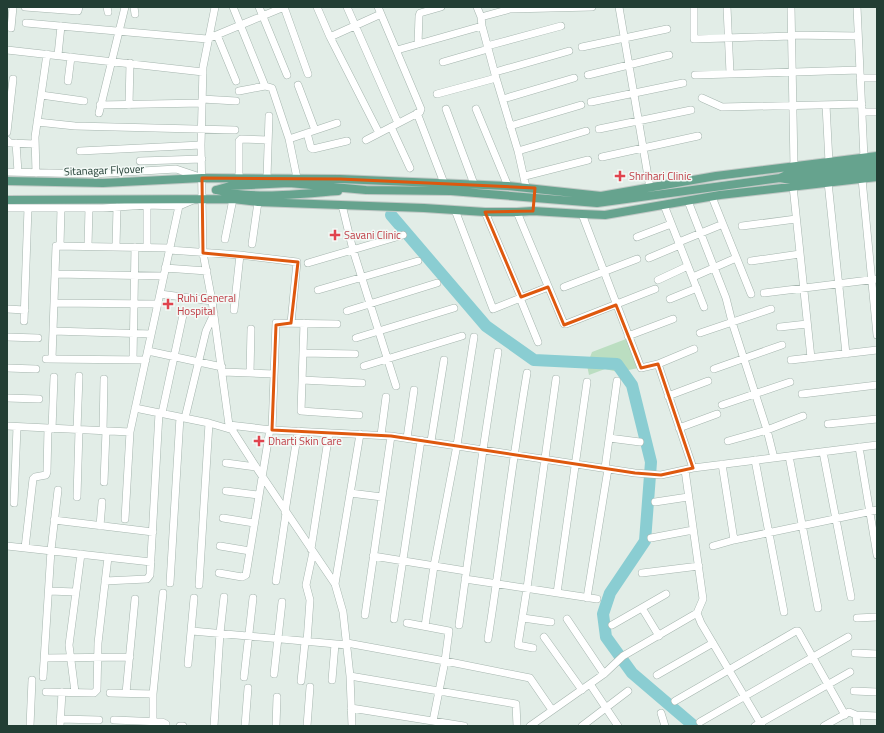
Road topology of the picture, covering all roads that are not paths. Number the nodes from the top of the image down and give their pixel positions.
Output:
1 (12, 7) edge
2 (25, 7) edge
3 (79, 7) edge
4 (125, 7) edge
5 (215, 7) edge
6 (233, 7) edge
7 (259, 7) edge
8 (284, 7) edge
9 (317, 7) edge
10 (346, 7) edge
11 (378, 7) edge
12 (442, 7) edge
13 (477, 7) edge
14 (573, 7) edge
15 (592, 7) edge
16 (619, 7) edge
17 (694, 7) edge
18 (727, 7) edge
19 (791, 7) edge
20 (857, 7) edge
21 (51, 8) edge
22 (510, 8) edge
23 (496, 10) edge
24 (381, 14) junction
25 (263, 16) junction
26 (481, 17) junction
27 (26, 22) dead end
28 (355, 25) junction
29 (61, 26) junction
30 (241, 26) junction
31 (482, 26) junction
32 (561, 26) dead end
33 (11, 28) dead end
34 (667, 29) dead end
35 (217, 35) junction
36 (791, 36) junction
37 (858, 36) junction
38 (330, 37) junction
39 (623, 38) junction
40 (728, 38) junction
41 (207, 39) junction
42 (418, 44) junction
43 (488, 47) junction
44 (582, 47) dead end
45 (7, 50) edge
46 (397, 50) junction
47 (569, 51) dead end
48 (47, 54) junction
49 (58, 55) junction
50 (669, 55) dead end
51 (70, 57) junction
52 (443, 62) dead end
53 (130, 63) junction
54 (629, 66) junction
55 (792, 71) junction
56 (203, 72) junction
57 (730, 73) junction
58 (308, 74) dead end
59 (860, 74) junction
60 (287, 75) dead end
61 (495, 75) junction
62 (588, 75) dead end
63 (695, 75) dead end
64 (574, 78) dead end
65 (877, 78) edge
66 (14, 79) dead end
67 (236, 81) dead end
68 (68, 82) dead end
69 (683, 83) dead end
70 (298, 85) dead end
71 (264, 86) junction
72 (239, 91) dead end
73 (633, 93) junction
74 (437, 94) dead end
75 (41, 95) junction
76 (503, 98) junction
77 (702, 98) dead end
78 (84, 101) dead end
79 (202, 101) junction
80 (236, 101) dead end
81 (592, 102) dead end
82 (129, 104) junction
83 (100, 105) dead end
84 (581, 105) dead end
85 (793, 105) junction
86 (826, 105) junction
87 (862, 108) junction
88 (446, 109) dead end
89 (476, 109) dead end
90 (692, 110) dead end
91 (877, 112) edge
92 (99, 113) dead end
93 (417, 113) junction
94 (269, 116) dead end
95 (638, 121) junction
96 (37, 122) junction
97 (337, 123) dead end
98 (398, 123) junction
99 (510, 126) junction
100 (391, 127) junction
101 (201, 129) junction
102 (599, 129) dead end
103 (235, 130) dead end
104 (315, 130) junction
105 (586, 131) dead end
106 (7, 132) edge
107 (307, 133) junction
108 (379, 133) junction
109 (698, 136) dead end
110 (288, 139) junction
111 (7, 140) edge
112 (268, 140) junction
113 (346, 140) dead end
114 (366, 140) dead end
115 (16, 143) junction
116 (35, 144) junction
117 (201, 145) junction
118 (644, 148) junction
119 (80, 151) dead end
120 (518, 151) junction
121 (877, 156) edge
122 (602, 157) dead end
123 (864, 158) junction
124 (202, 159) junction
125 (588, 160) dead end
126 (140, 161) dead end
127 (829, 162) junction
128 (877, 162) edge
129 (794, 167) junction
130 (410, 168) dead end
131 (877, 170) edge
132 (7, 172) edge
133 (18, 172) junction
134 (36, 173) junction
135 (525, 176) junction
136 (877, 177) edge
137 (202, 178) junction
138 (239, 178) junction
139 (267, 178) junction
140 (297, 178) junction
141 (780, 178) junction
142 (862, 179) junction
143 (7, 181) edge
144 (828, 182) junction
145 (444, 183) junction
146 (474, 184) junction
147 (508, 186) junction
148 (793, 186) junction
149 (530, 187) junction
150 (650, 188) junction
151 (366, 190) junction
152 (712, 197) junction
153 (534, 198) junction
154 (198, 199) junction
155 (233, 199) junction
156 (7, 200) edge
157 (688, 201) junction
158 (178, 202) junction
159 (258, 202) junction
160 (147, 205) junction
161 (342, 205) junction
162 (664, 205) junction
163 (117, 207) junction
164 (7, 208) edge
165 (28, 208) junction
166 (61, 208) junction
167 (89, 208) junction
168 (455, 210) junction
169 (533, 211) junction
170 (485, 212) junction
171 (517, 212) junction
172 (582, 214) junction
173 (796, 219) junction
174 (671, 224) junction
175 (723, 224) junction
176 (742, 226) dead end
177 (700, 234) junction
178 (403, 235) dead end
179 (637, 238) dead end
180 (225, 239) dead end
181 (252, 244) dead end
182 (679, 244) junction
183 (60, 246) junction
184 (88, 246) junction
185 (116, 247) junction
186 (135, 247) junction
187 (147, 247) junction
188 (169, 249) junction
189 (353, 250) junction
190 (203, 253) junction
191 (800, 254) junction
192 (240, 255) junction
193 (649, 258) dead end
194 (736, 258) junction
195 (637, 259) dead end
196 (418, 261) dead end
197 (751, 261) dead end
198 (308, 263) dead end
199 (688, 266) junction
200 (714, 267) junction
201 (165, 268) junction
202 (207, 271) junction
203 (603, 272) junction
204 (55, 274) junction
205 (135, 275) junction
206 (164, 276) junction
207 (362, 277) junction
208 (693, 277) junction
209 (874, 279) edge
210 (658, 280) dead end
211 (437, 283) dead end
212 (838, 284) junction
213 (548, 287) junction
214 (564, 287) dead end
215 (697, 288) junction
216 (804, 288) junction
217 (655, 289) dead end
218 (318, 290) dead end
219 (764, 293) dead end
220 (160, 294) junction
221 (751, 294) dead end
222 (520, 298) junction
223 (670, 299) dead end
224 (212, 301) junction
225 (54, 303) junction
226 (134, 304) junction
227 (158, 304) junction
228 (370, 305) junction
229 (616, 305) junction
230 (704, 306) dead end
231 (454, 308) dead end
232 (7, 309) edge
233 (771, 309) dead end
234 (25, 310) junction
235 (234, 310) dead end
236 (347, 311) dead end
237 (214, 314) junction
238 (183, 315) dead end
239 (673, 319) dead end
240 (24, 321) dead end
241 (732, 322) junction
242 (291, 323) junction
243 (304, 323) junction
244 (337, 324) dead end
245 (807, 324) junction
246 (780, 327) dead end
247 (251, 329) dead end
248 (53, 331) junction
249 (379, 331) junction
250 (134, 333) junction
251 (700, 333) dead end
252 (151, 334) junction
253 (877, 335) edge
254 (462, 336) dead end
255 (628, 336) junction
256 (7, 337) edge
257 (474, 337) dead end
258 (38, 338) dead end
259 (356, 338) dead end
260 (538, 342) dead end
261 (782, 345) dead end
262 (694, 349) dead end
263 (877, 350) edge
264 (148, 351) junction
265 (498, 352) dead end
266 (303, 353) junction
267 (355, 354) dead end
268 (846, 354) junction
269 (174, 356) junction
270 (811, 358) junction
271 (388, 359) junction
272 (744, 359) junction
273 (133, 360) junction
274 (146, 360) junction
275 (444, 360) dead end
276 (791, 360) dead end
277 (199, 362) junction
278 (658, 364) junction
279 (364, 366) dead end
280 (7, 368) edge
281 (36, 369) dead end
282 (222, 369) junction
283 (714, 369) dead end
284 (250, 373) junction
285 (527, 373) dead end
286 (274, 374) junction
287 (80, 376) dead end
288 (54, 377) dead end
289 (104, 379) dead end
290 (556, 379) dead end
291 (302, 380) junction
292 (617, 381) dead end
293 (708, 381) dead end
294 (587, 382) dead end
295 (790, 382) dead end
296 (362, 383) dead end
297 (877, 385) edge
298 (396, 386) dead end
299 (414, 390) dead end
300 (754, 394) junction
301 (802, 394) dead end
302 (668, 396) junction
303 (386, 397) dead end
304 (7, 398) edge
305 (38, 399) dead end
306 (722, 405) dead end
307 (135, 408) junction
308 (161, 413) junction
309 (717, 414) dead end
310 (360, 415) dead end
311 (803, 416) dead end
312 (183, 418) junction
313 (877, 418) edge
314 (209, 423) junction
315 (828, 424) dead end
316 (7, 426) edge
317 (17, 427) junction
318 (50, 428) junction
319 (231, 428) junction
320 (680, 428) junction
321 (271, 429) junction
322 (78, 430) junction
323 (767, 430) junction
324 (104, 431) junction
325 (298, 431) junction
326 (130, 432) junction
327 (329, 433) junction
328 (360, 434) junction
329 (381, 435) junction
330 (391, 436) junction
331 (407, 438) junction
332 (609, 438) junction
333 (421, 440) junction
334 (431, 441) junction
335 (728, 441) dead end
336 (640, 442) dead end
337 (457, 445) junction
338 (877, 445) edge
339 (859, 447) junction
340 (483, 450) junction
341 (824, 452) junction
342 (514, 455) junction
343 (788, 456) junction
344 (774, 458) junction
345 (544, 459) junction
346 (755, 460) junction
347 (226, 463) dead end
348 (575, 464) junction
349 (722, 464) junction
350 (256, 467) junction
351 (693, 468) junction
352 (606, 469) junction
353 (685, 470) junction
354 (262, 476) junction
355 (104, 482) dead end
356 (58, 490) dead end
357 (226, 491) dead end
358 (350, 493) junction
359 (258, 495) junction
360 (77, 497) dead end
361 (688, 497) junction
362 (382, 498) junction
363 (102, 502) dead end
364 (656, 502) dead end
365 (14, 503) dead end
366 (877, 510) edge
367 (869, 512) junction
368 (286, 513) junction
369 (125, 518) dead end
370 (223, 518) dead end
371 (836, 518) junction
372 (54, 520) junction
373 (254, 523) junction
374 (100, 526) junction
375 (801, 526) junction
376 (693, 530) junction
377 (152, 532) junction
378 (769, 533) junction
379 (651, 538) dead end
380 (734, 540) junction
381 (7, 546) edge
382 (220, 546) dead end
383 (713, 546) dead end
384 (25, 548) junction
385 (51, 550) junction
386 (312, 550) junction
387 (250, 551) junction
388 (81, 554) junction
389 (374, 556) junction
390 (877, 556) edge
391 (108, 557) junction
392 (403, 561) junction
393 (151, 562) junction
394 (434, 566) junction
395 (699, 566) junction
396 (466, 571) junction
397 (642, 572) dead end
398 (219, 573) dead end
399 (465, 579) junction
400 (106, 581) junction
401 (276, 581) dead end
402 (170, 583) dead end
403 (335, 584) junction
404 (497, 584) junction
405 (199, 585) dead end
406 (527, 588) junction
407 (49, 591) junction
408 (76, 592) junction
409 (162, 593) dead end
410 (557, 593) junction
411 (666, 594) dead end
412 (851, 597) dead end
413 (194, 598) dead end
414 (224, 598) dead end
415 (252, 598) dead end
416 (587, 598) junction
417 (135, 599) dead end
418 (597, 599) dead end
419 (282, 602) dead end
420 (642, 608) junction
421 (818, 608) dead end
422 (784, 612) dead end
423 (697, 613) junction
424 (365, 615) dead end
425 (877, 617) edge
426 (523, 618) junction
427 (858, 618) dead end
428 (394, 619) dead end
429 (567, 619) dead end
430 (551, 622) dead end
431 (407, 623) dead end
432 (459, 625) dead end
433 (612, 625) dead end
434 (425, 626) junction
435 (192, 630) junction
436 (220, 633) junction
437 (249, 636) junction
438 (659, 636) junction
439 (848, 637) dead end
440 (544, 638) dead end
441 (277, 639) junction
442 (488, 639) dead end
443 (306, 642) junction
444 (713, 643) junction
445 (335, 644) junction
446 (347, 644) junction
447 (534, 648) dead end
448 (855, 653) dead end
449 (877, 654) edge
450 (70, 657) junction
451 (97, 657) junction
452 (130, 657) junction
453 (45, 658) junction
454 (812, 658) junction
455 (445, 660) junction
456 (188, 664) dead end
457 (729, 669) junction
458 (850, 672) dead end
459 (274, 674) dead end
460 (604, 674) junction
461 (657, 675) dead end
462 (44, 676) dead end
463 (350, 676) junction
464 (244, 677) dead end
465 (32, 680) dead end
466 (332, 680) dead end
467 (301, 681) dead end
468 (590, 684) junction
469 (828, 684) junction
470 (310, 687) dead end
471 (248, 688) dead end
472 (582, 690) junction
473 (628, 691) dead end
474 (854, 691) dead end
475 (46, 692) dead end
476 (62, 692) junction
477 (75, 692) junction
478 (439, 692) junction
479 (877, 692) edge
480 (110, 693) dead end
481 (126, 693) junction
482 (153, 694) junction
483 (745, 696) junction
484 (277, 697) dead end
485 (675, 701) dead end
486 (351, 708) junction
487 (606, 708) junction
488 (552, 710) junction
489 (661, 713) dead end
490 (845, 715) junction
491 (856, 715) junction
492 (877, 716) edge
493 (99, 720) dead end
494 (114, 720) dead end
495 (433, 721) junction
496 (153, 722) junction
497 (700, 722) dead end
498 (60, 723) edge
499 (759, 725) edge
500 (30, 726) edge
501 (166, 726) edge
502 (180, 726) edge
503 (183, 726) edge
504 (214, 726) edge
505 (245, 726) edge
506 (276, 726) edge
507 (307, 726) edge
508 (353, 726) edge
509 (464, 726) edge
510 (517, 726) edge
511 (530, 726) edge
512 (582, 726) edge
513 (618, 726) edge
514 (665, 726) edge
515 (824, 726) edge
516 (857, 726) edge

1 - 33 street
2 - 21 street
3 - 21 street
4 - 92 street
5 - 41 street
6 - 30 street
7 - 25 street
8 - 25 street
8 - 58 street
9 - 38 street
10 - 28 street
11 - 24 street
12 - 42 street
13 - 26 street
14 - 15 street
14 - 22 street
16 - 39 street
17 - 40 street
18 - 40 street
19 - 36 street
20 - 37 street
22 - 23 street
23 - 26 street
24 - 28 street
24 - 46 street
25 - 30 street
25 - 60 street
26 - 31 street
27 - 29 street
28 - 38 street
28 - 98 street
29 - 41 street
29 - 49 street
30 - 35 street
30 - 71 street
31 - 42 street
31 - 43 street
32 - 43 street
34 - 39 street
35 - 41 street
35 - 67 street
36 - 37 street
36 - 40 street
36 - 55 street
37 - 59 street
38 - 108 street
39 - 44 street
39 - 54 street
40 - 57 street
41 - 56 street
42 - 46 street
43 - 52 street
43 - 61 street
45 - 48 street
46 - 93 street
47 - 61 street
48 - 49 street
48 - 75 street
49 - 51 street
50 - 54 street
51 - 53 street
51 - 68 street
53 - 56 street
53 - 82 street
54 - 62 street
54 - 73 street
55 - 57 street
55 - 59 street
55 - 85 street
56 - 79 street
57 - 63 street
59 - 65 street
59 - 87 street
61 - 74 street
61 - 76 street
64 - 76 street
66 - 106 street
69 - 73 street
70 - 104 street
71 - 72 street
71 - 110 street
73 - 81 street
73 - 95 street
75 - 78 street
75 - 96 street
76 - 99 street
77 - 85 street
79 - 80 street
79 - 82 street
79 - 101 street
82 - 83 street
84 - 99 street
85 - 86 street
85 - 129 street
86 - 87 street
86 - 127 street
87 - 91 street
87 - 123 street
88 - 146 street
89 - 147 street
90 - 95 street
93 - 98 street
93 - 145 street
94 - 112 street
95 - 102 street
95 - 118 street
96 - 101 street
96 - 116 street
97 - 104 street
98 - 100 street
99 - 120 street
100 - 108 street
100 - 130 street
101 - 103 street
101 - 117 street
104 - 107 street
105 - 120 street
107 - 110 street
107 - 113 street
108 - 114 street
109 - 118 street
110 - 140 street
111 - 115 street
112 - 138 street
112 - 139 street
115 - 116 street
115 - 133 street
116 - 134 street
117 - 119 street
117 - 124 street
118 - 122 street
118 - 150 street
120 - 135 street
121 - 123 main road, Sitanagar Flyover
123 - 127 main road, Sitanagar Flyover
124 - 126 street
124 - 137 street
125 - 135 street
127 - 129 main road, Sitanagar Flyover
128 - 141 main road
129 - 150 main road, Sitanagar Flyover
131 - 141 main road
132 - 133 street
133 - 134 street
134 - 137 street
135 - 149 street
136 - 142 main road
137 - 138 main road, Sitanagar Flyover
137 - 143 main road, Sitanagar Flyover
137 - 154 street
138 - 139 main road, Sitanagar Flyover
139 - 140 main road, Sitanagar Flyover
140 - 145 main road, Sitanagar Flyover
141 - 153 main road
142 - 144 main road
142 - 209 street
144 - 148 main road
144 - 212 street
145 - 146 main road, Sitanagar Flyover
146 - 147 main road, Sitanagar Flyover
147 - 149 main road, Sitanagar Flyover
148 - 152 main road
148 - 173 street
149 - 150 main road, Sitanagar Flyover
149 - 153 main road
151 - 151 main road
151 - 153 main road
152 - 157 main road
152 - 175 street
153 - 169 main road
154 - 155 main road
154 - 158 main road
154 - 190 street
155 - 159 main road
155 - 180 street
156 - 158 main road
157 - 162 main road
157 - 177 street
158 - 160 street
158 - 188 street
159 - 161 main road
159 - 181 street
160 - 163 street
160 - 187 street
161 - 168 main road
161 - 189 street
162 - 172 main road
162 - 174 street
163 - 167 street
163 - 185 street
164 - 165 street
165 - 166 street
165 - 234 street
166 - 167 street
166 - 183 street
167 - 184 street
168 - 170 main road
168 - 222 street
169 - 171 main road
169 - 172 main road
170 - 171 main road
170 - 222 street
171 - 213 street
172 - 203 street
173 - 176 street
173 - 191 street
174 - 179 street
174 - 182 street
175 - 177 street
175 - 194 street
177 - 182 street
177 - 200 street
178 - 189 street
182 - 193 street
182 - 199 street
183 - 184 street
183 - 204 street
184 - 185 street
185 - 186 street
186 - 187 street
186 - 205 street
187 - 188 street
188 - 190 street
188 - 201 street
189 - 198 street
189 - 207 street
190 - 192 street
190 - 202 street
191 - 197 street
191 - 216 street
192 - 235 street
192 - 242 street
194 - 200 street
194 - 221 street
195 - 203 street
196 - 207 street
199 - 208 street
199 - 210 street
200 - 208 street
200 - 241 street
201 - 202 street
201 - 206 street
202 - 224 street
203 - 214 street
203 - 229 street
204 - 205 street
204 - 225 street
205 - 206 street
205 - 226 street
206 - 220 street
207 - 218 street
207 - 228 street
208 - 215 street
209 - 212 street
209 - 253 street
211 - 228 street
212 - 216 street
212 - 268 street
213 - 222 street
213 - 229 street
215 - 223 street
215 - 230 street
216 - 219 street
216 - 245 street
217 - 229 street
220 - 224 street
220 - 227 street
222 - 260 street
224 - 237 street
225 - 226 street
225 - 248 street
226 - 227 street
226 - 250 street
227 - 252 street
228 - 236 street
228 - 249 street
229 - 255 street
231 - 249 street
232 - 234 street
233 - 241 street
234 - 240 street
237 - 277 street
237 - 282 street
238 - 269 street
239 - 255 street
241 - 251 street
241 - 272 street
242 - 243 street
242 - 286 street
243 - 244 street
243 - 266 street
245 - 246 street
245 - 270 street
247 - 284 street
248 - 250 street
248 - 273 street
249 - 259 street
249 - 271 street
250 - 252 street
250 - 273 street
252 - 264 street
254 - 271 street
255 - 278 street
256 - 258 street
257 - 337 street
261 - 272 street
262 - 278 street
263 - 268 street
264 - 269 street
264 - 274 street
265 - 340 street
266 - 267 street
266 - 291 street
268 - 270 street
269 - 277 street
269 - 308 street
270 - 276 street
271 - 279 street
271 - 298 street
272 - 283 street
272 - 300 street
273 - 274 street
274 - 307 street
275 - 334 street
277 - 282 street
277 - 312 street
278 - 302 street
280 - 281 street
282 - 284 street
282 - 319 street
284 - 286 street
285 - 342 street
286 - 321 street
287 - 322 street
288 - 318 street
289 - 324 street
290 - 345 street
291 - 296 street
291 - 310 street
292 - 332 street
293 - 302 street
294 - 348 street
295 - 300 street
297 - 301 street
299 - 331 street
300 - 306 street
300 - 323 street
302 - 320 street
303 - 329 street
304 - 305 street
307 - 308 street
307 - 326 street
308 - 312 street
308 - 377 street
309 - 320 street
311 - 323 street
312 - 314 street
312 - 402 street
313 - 315 street
314 - 319 street
314 - 405 street
316 - 317 street
317 - 318 street
317 - 365 street
318 - 322 street
318 - 384 street
319 - 321 street
319 - 350 street
320 - 351 street
321 - 325 street
321 - 354 street
322 - 324 street
322 - 360 street
323 - 335 street
323 - 344 street
324 - 326 street
324 - 355 street
325 - 327 street
325 - 368 street
326 - 369 street
327 - 328 street
327 - 386 street
328 - 329 street
328 - 358 street
329 - 330 street
330 - 331 street
330 - 362 street
331 - 333 street
332 - 336 street
332 - 352 street
333 - 334 street
333 - 392 street
334 - 337 street
337 - 340 street
337 - 394 street
338 - 339 street
339 - 341 street
339 - 367 street
340 - 342 street
340 - 396 street
341 - 343 street
341 - 371 street
342 - 345 street
342 - 404 street
343 - 344 street
343 - 375 street
344 - 346 street
345 - 348 street
345 - 406 street
346 - 349 street
346 - 378 street
347 - 350 street
348 - 352 street
348 - 410 street
349 - 351 street
349 - 380 street
350 - 354 street
351 - 353 street
352 - 353 street
352 - 416 street
353 - 361 street
354 - 359 street
354 - 368 street
356 - 372 street
357 - 359 street
358 - 362 street
358 - 403 street
359 - 373 street
361 - 364 street
361 - 376 street
362 - 389 street
363 - 374 street
366 - 367 street
367 - 371 street
367 - 390 street
368 - 386 street
368 - 401 street
370 - 373 street
371 - 375 street
371 - 412 street
372 - 374 street
372 - 385 street
373 - 387 street
374 - 377 street
375 - 378 street
375 - 421 street
376 - 379 street
376 - 395 street
377 - 393 street
378 - 380 street
378 - 422 street
380 - 383 street
381 - 384 street
382 - 387 street
384 - 385 street
385 - 388 street
385 - 407 street
386 - 403 street
386 - 443 street
387 - 398 street
388 - 391 street
388 - 408 street
389 - 392 street
389 - 424 street
391 - 393 street
391 - 400 street
392 - 394 street
392 - 428 street
393 - 400 street
394 - 396 street
394 - 434 street
395 - 397 street
395 - 423 street
396 - 399 street
399 - 404 street
399 - 432 street
400 - 451 street
403 - 446 street
404 - 406 street
404 - 442 street
406 - 410 street
406 - 426 street
407 - 408 street
407 - 453 street
408 - 450 street
409 - 482 street
410 - 416 street
411 - 420 street
413 - 435 street
414 - 436 street
415 - 437 street
416 - 418 street
417 - 452 street
419 - 441 street
420 - 433 street
420 - 438 street
423 - 438 street
423 - 444 street
425 - 427 street
426 - 430 street
426 - 447 street
429 - 460 street
431 - 434 street
434 - 455 street
435 - 436 street
435 - 456 street
436 - 437 street
436 - 504 street
437 - 441 street
437 - 464 street
438 - 460 street
439 - 454 street
440 - 472 street
441 - 443 street
441 - 459 street
443 - 445 street
443 - 467 street
444 - 457 street
444 - 461 street
445 - 446 street
445 - 466 street
446 - 455 street
446 - 463 street
448 - 449 street
450 - 451 street
450 - 453 street
450 - 477 street
451 - 452 street
451 - 477 street
452 - 481 street
453 - 462 street
454 - 457 street
454 - 469 street
454 - 483 street
455 - 478 street
455 - 488 street
457 - 483 street
457 - 485 street
458 - 469 street
460 - 468 street
463 - 478 street
463 - 486 street
465 - 500 street
468 - 472 street
468 - 487 street
469 - 490 street
469 - 499 street
470 - 507 street
471 - 505 street
472 - 488 street
473 - 487 street
474 - 479 street
475 - 476 street
476 - 477 street
476 - 498 street
478 - 495 street
478 - 510 street
480 - 481 street
481 - 482 street
482 - 496 street
483 - 497 street
483 - 499 street
484 - 506 street
486 - 495 street
486 - 508 street
487 - 512 street
487 - 513 street
488 - 511 street
489 - 514 street
490 - 491 street
490 - 515 street
491 - 492 street
491 - 516 street
493 - 498 street
494 - 496 street
495 - 509 street
496 - 501 street
502 - 503 street

